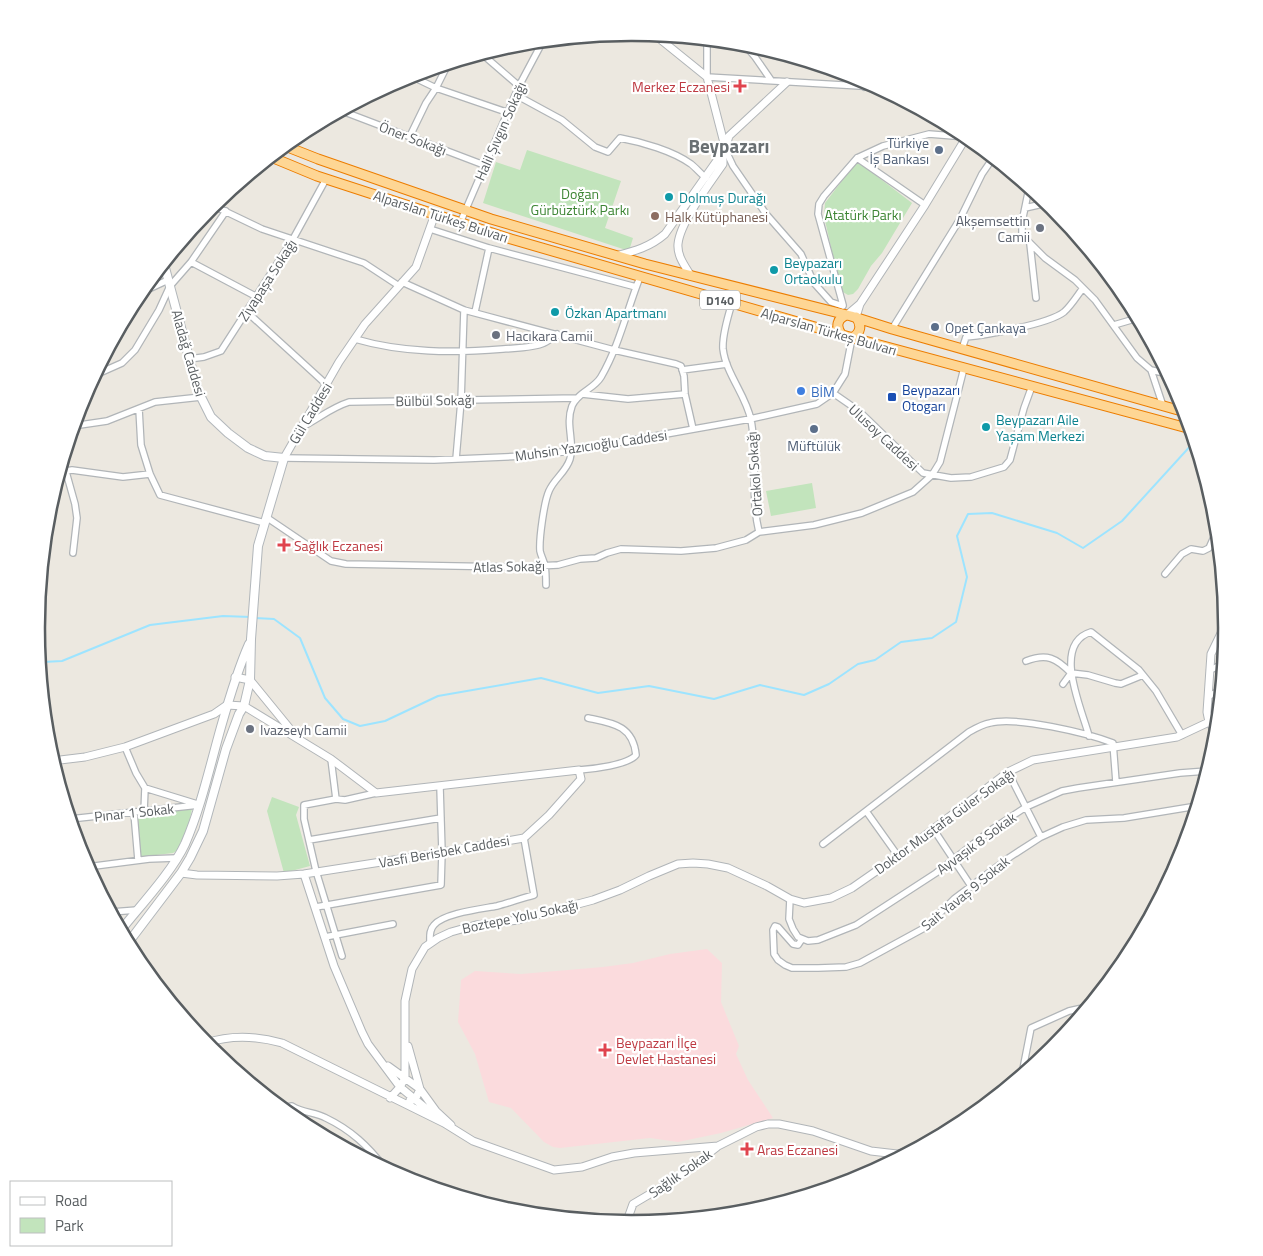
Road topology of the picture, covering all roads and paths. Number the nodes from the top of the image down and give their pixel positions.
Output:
1 (665, 43) edge
2 (707, 46) edge
3 (539, 49) edge
4 (753, 54) edge
5 (488, 59) edge
6 (444, 72) edge
7 (707, 77) junction
8 (771, 80) junction
9 (421, 81) edge
10 (787, 82) junction
11 (519, 86) junction
12 (855, 86) edge
13 (436, 88) junction
14 (516, 94) junction
15 (508, 113) junction
16 (350, 114) edge
17 (410, 136) junction
18 (950, 136) edge
19 (962, 143) edge
20 (293, 149) edge
21 (724, 153) junction
22 (857, 158) junction
23 (277, 160) edge
24 (990, 163) edge
25 (484, 165) junction
26 (706, 178) junction
27 (326, 179) junction
28 (1027, 196) edge
29 (925, 205) junction
30 (1038, 205) edge
31 (1025, 208) junction
32 (221, 209) edge
33 (465, 210) junction
34 (226, 211) junction
35 (435, 214) junction
36 (460, 223) junction
37 (430, 229) junction
38 (294, 239) junction
39 (1030, 244) junction
40 (489, 248) junction
41 (616, 256) junction
42 (191, 262) junction
43 (166, 271) edge
44 (691, 276) junction
45 (640, 277) junction
46 (169, 283) junction
47 (401, 284) junction
48 (636, 287) junction
49 (154, 288) edge
50 (1083, 288) junction
51 (257, 297) junction
52 (1036, 298) dead end
53 (732, 303) junction
54 (842, 305) junction
55 (464, 310) junction
56 (247, 312) junction
57 (475, 312) junction
58 (852, 316) junction
59 (1131, 320) edge
60 (1114, 326) junction
61 (892, 329) junction
62 (557, 334) junction
63 (842, 335) junction
64 (852, 338) junction
65 (355, 339) junction
66 (962, 349) junction
67 (614, 350) junction
68 (462, 352) junction
69 (189, 359) junction
70 (727, 364) junction
71 (964, 368) junction
72 (682, 370) junction
73 (1151, 370) junction
74 (104, 371) edge
75 (1160, 372) edge
76 (327, 385) junction
77 (1032, 386) junction
78 (833, 393) junction
79 (685, 394) junction
80 (579, 396) junction
81 (200, 397) junction
82 (461, 401) junction
83 (1163, 406) junction
84 (138, 409) junction
85 (1176, 410) edge
86 (750, 419) junction
87 (81, 425) edge
88 (1183, 427) edge
89 (300, 428) junction
90 (693, 429) junction
91 (571, 451) junction
92 (284, 458) junction
93 (456, 459) junction
94 (66, 471) joint
95 (150, 474) junction
96 (932, 475) junction
97 (265, 520) junction
98 (760, 532) junction
99 (1212, 543) edge
100 (73, 553) dead end
101 (545, 566) junction
102 (1165, 574) dead end
103 (546, 585) dead end
104 (251, 639) junction
105 (1218, 639) edge
106 (1216, 642) joint
107 (1026, 661) dead end
108 (1217, 667) edge
109 (1210, 670) junction
110 (1071, 673) junction
111 (235, 676) junction
112 (1143, 676) junction
113 (250, 680) junction
114 (1063, 684) dead end
115 (1214, 694) edge
116 (1210, 696) junction
117 (227, 705) junction
118 (244, 706) junction
119 (588, 718) dead end
120 (1209, 722) joint
121 (1182, 735) junction
122 (1089, 736) junction
123 (296, 737) junction
124 (125, 747) junction
125 (1114, 748) junction
126 (331, 759) junction
127 (60, 760) edge
128 (579, 770) junction
129 (1008, 772) junction
130 (1200, 772) edge
131 (1116, 782) junction
132 (440, 786) junction
133 (145, 788) junction
134 (376, 793) junction
135 (336, 800) junction
136 (199, 805) junction
137 (1026, 807) junction
138 (1190, 807) edge
139 (866, 811) junction
140 (144, 812) junction
141 (134, 813) junction
142 (77, 818) edge
143 (441, 818) junction
144 (934, 830) junction
145 (1041, 837) junction
146 (524, 838) junction
147 (309, 840) junction
148 (823, 844) dead end
149 (442, 852) junction
150 (898, 856) junction
151 (176, 858) junction
152 (190, 858) junction
153 (138, 860) junction
154 (955, 860) junction
155 (95, 866) edge
156 (182, 871) junction
157 (316, 872) junction
158 (304, 874) junction
159 (971, 886) junction
160 (790, 899) junction
161 (327, 905) junction
162 (316, 907) junction
163 (137, 910) junction
164 (118, 912) edge
165 (393, 924) dead end
166 (125, 925) edge
167 (336, 936) junction
168 (133, 937) edge
169 (325, 937) junction
170 (802, 939) junction
171 (430, 943) junction
172 (342, 956) dead end
173 (1078, 1009) edge
174 (405, 1038) junction
175 (215, 1041) edge
176 (378, 1058) junction
177 (1024, 1063) edge
178 (405, 1078) junction
179 (400, 1087) junction
180 (420, 1089) junction
181 (390, 1098) junction
182 (415, 1100) junction
183 (292, 1106) edge
184 (444, 1123) junction
185 (458, 1132) junction
186 (718, 1146) junction
187 (892, 1153) edge
188 (373, 1154) edge
189 (629, 1215) edge

1 - 7 street
2 - 7 street
3 - 11 street, Halil Şıvgın Sokağı
4 - 8 street
5 - 11 street
6 - 13 street
7 - 8 street
7 - 21 street
8 - 10 street
9 - 13 street
10 - 12 street
10 - 21 street
11 - 14 street, Halil Şıvgın Sokağı
13 - 15 street
13 - 17 street
14 - 15 street, Halil Şıvgın Sokağı
14 - 26 street
15 - 25 street, Halil Şıvgın Sokağı
16 - 17 street, Öner Sokağı
17 - 25 street, Öner Sokağı
18 - 22 street
19 - 29 street
20 - 33 highway, Alparslan Türkeş Bulvarı / D140
21 - 26 street
21 - 44 street
21 - 54 street
22 - 29 street
22 - 54 street
23 - 27 highway, Alparslan Türkeş Bulvarı / D140
24 - 61 street
25 - 33 street, Halil Şıvgın Sokağı
26 - 41 street
27 - 35 highway, Alparslan Türkeş Bulvarı / D140
27 - 38 street, Ziyapaşa Sokağı
28 - 31 street
29 - 58 street
30 - 31 street
31 - 39 street
32 - 34 street
33 - 36 street, Halil Şıvgın Sokağı
33 - 41 highway, Alparslan Türkeş Bulvarı / D140
34 - 38 street
34 - 42 street
35 - 36 highway, Alparslan Türkeş Bulvarı / D140
35 - 37 street, Gül Caddesi
36 - 45 highway, Alparslan Türkeş Bulvarı / D140
37 - 40 street
37 - 47 street, Gül Caddesi
38 - 47 street
38 - 51 street, Ziyapaşa Sokağı
39 - 50 street
39 - 52 street
40 - 48 street
40 - 57 street
41 - 44 highway, Alparslan Türkeş Bulvarı / D140
42 - 46 street
42 - 51 street
43 - 46 main road, Aladağ Caddesi
44 - 58 highway, Alparslan Türkeş Bulvarı / D140
45 - 48 street
45 - 53 highway, Alparslan Türkeş Bulvarı / D140
46 - 49 street
46 - 69 main road, Aladağ Caddesi
46 - 74 street
47 - 55 street
47 - 65 street, Gül Caddesi
48 - 67 street
50 - 60 street
50 - 66 street
51 - 56 street, Ziyapaşa Sokağı
53 - 63 highway, Alparslan Türkeş Bulvarı / D140
53 - 70 street, Ortakol Sokağı
54 - 58 street
55 - 57 street
55 - 68 street
56 - 69 street, Ziyapaşa Sokağı
56 - 76 street
57 - 62 street
58 - 61 highway, Alparslan Türkeş Bulvarı / D140
58 - 63 highway
58 - 64 highway
59 - 60 street
60 - 73 street
61 - 66 highway, Alparslan Türkeş Bulvarı / D140
62 - 67 street
62 - 68 street
63 - 64 highway, Alparslan Türkeş Bulvarı / D140
64 - 71 highway, Alparslan Türkeş Bulvarı / D140
64 - 78 street
65 - 68 street
65 - 76 street, Gül Caddesi
66 - 83 highway, Alparslan Türkeş Bulvarı / D140
67 - 72 street
67 - 80 street
68 - 82 street
69 - 81 main road, Aladağ Caddesi
70 - 72 street
70 - 86 street, Ortakol Sokağı
71 - 77 highway, Alparslan Türkeş Bulvarı / D140
71 - 96 street
72 - 79 street
73 - 75 street
73 - 83 street
76 - 89 street, Gül Caddesi
77 - 88 highway, Alparslan Türkeş Bulvarı / D140
77 - 96 street
78 - 86 street, Muhsin Yazıcıoğlu Caddesi
78 - 96 street, Ulusoy Caddesi
79 - 80 street, Bülbül Sokağı
79 - 90 street
80 - 82 street, Bülbül Sokağı
80 - 91 street
81 - 84 street
81 - 92 main road, Aladağ Caddesi
82 - 89 street, Bülbül Sokağı
82 - 93 street
83 - 85 highway, Alparslan Türkeş Bulvarı / D140
84 - 87 street
84 - 95 street, Atlas Sokağı
86 - 90 street, Muhsin Yazıcıoğlu Caddesi
86 - 98 street, Ortakol Sokağı
89 - 92 street, Gül Caddesi
90 - 91 street, Muhsin Yazıcıoğlu Caddesi
91 - 93 street, Muhsin Yazıcıoğlu Caddesi
91 - 101 street
92 - 93 street, Muhsin Yazıcıoğlu Caddesi
92 - 97 main road, Gül Caddesi
94 - 95 street
94 - 100 street
95 - 97 street, Atlas Sokağı
96 - 98 street, Ulusoy Caddesi
97 - 101 street, Atlas Sokağı
97 - 104 main road, Gül Caddesi
98 - 101 street, Atlas Sokağı
99 - 102 street
101 - 103 street
104 - 111 main road, Gül Caddesi
104 - 113 main road, Gül Caddesi
105 - 106 street
106 - 109 street
107 - 110 street
108 - 109 street
109 - 116 street
110 - 112 street
110 - 112 street
110 - 114 street
110 - 122 street
111 - 113 street
111 - 117 main road, Gül Caddesi
112 - 121 street
113 - 118 main road, Gül Caddesi
113 - 123 street
115 - 116 street
116 - 120 street
117 - 118 street
117 - 124 street
117 - 136 main road, Gül Caddesi
118 - 123 street
118 - 152 main road, Gül Caddesi
119 - 128 street
120 - 121 street, Doktor Mustafa Güler Sokağı
121 - 125 street, Doktor Mustafa Güler Sokağı
122 - 125 street
122 - 139 street
123 - 126 street
124 - 127 street
124 - 133 street
125 - 129 street, Doktor Mustafa Güler Sokağı
125 - 131 street
126 - 134 street
126 - 135 street
128 - 132 street
128 - 146 street, Vasfi Berisbek Caddesi
129 - 137 street
129 - 144 street, Doktor Mustafa Güler Sokağı
130 - 131 street, Ayvaşık 8 Sokak
131 - 137 street, Ayvaşık 8 Sokak
132 - 134 street
132 - 143 street
133 - 136 street
133 - 140 street
134 - 135 street
135 - 147 street
136 - 140 street, Pınar 1 Sokak
136 - 151 main road, Gül Caddesi
137 - 145 street
137 - 154 street, Ayvaşık 8 Sokak
138 - 145 street, Sait Yavaş 9 Sokak
139 - 148 street
139 - 150 street
140 - 141 street, Pınar 1 Sokak
141 - 142 street, Pınar 1 Sokak
141 - 153 street
143 - 147 street
143 - 149 street
144 - 150 street, Doktor Mustafa Güler Sokağı
144 - 154 street
145 - 159 street, Sait Yavaş 9 Sokak
146 - 149 street, Vasfi Berisbek Caddesi
146 - 171 street
147 - 157 street
149 - 157 street, Vasfi Berisbek Caddesi
149 - 161 street
150 - 160 street, Doktor Mustafa Güler Sokağı
151 - 152 main road
151 - 153 street
151 - 156 main road
151 - 163 main road, Gül Caddesi
152 - 156 main road, Gül Caddesi
153 - 155 street
154 - 159 street
154 - 170 street, Ayvaşık 8 Sokak
156 - 158 street, Vasfi Berisbek Caddesi
156 - 168 main road, Gül Caddesi
157 - 158 street, Vasfi Berisbek Caddesi
157 - 161 street
158 - 162 street
159 - 170 street, Sait Yavaş 9 Sokak
160 - 170 street
160 - 171 street, Boztepe Yolu Sokağı
161 - 162 street
161 - 167 street
162 - 169 street
163 - 164 street
163 - 166 main road, Gül Caddesi
165 - 167 street
167 - 169 street
167 - 172 street
169 - 176 street
171 - 174 street, Boztepe Yolu Sokağı
173 - 177 street
174 - 178 street, Boztepe Yolu Sokağı
174 - 180 street
175 - 181 street
176 - 178 street
176 - 179 street
178 - 179 street
178 - 180 street
179 - 181 street
179 - 182 street
180 - 182 street
180 - 185 street
181 - 182 street
181 - 184 street
182 - 184 street
183 - 188 street
184 - 185 street
185 - 186 street
186 - 187 street
186 - 189 street, Sağlık Sokak

